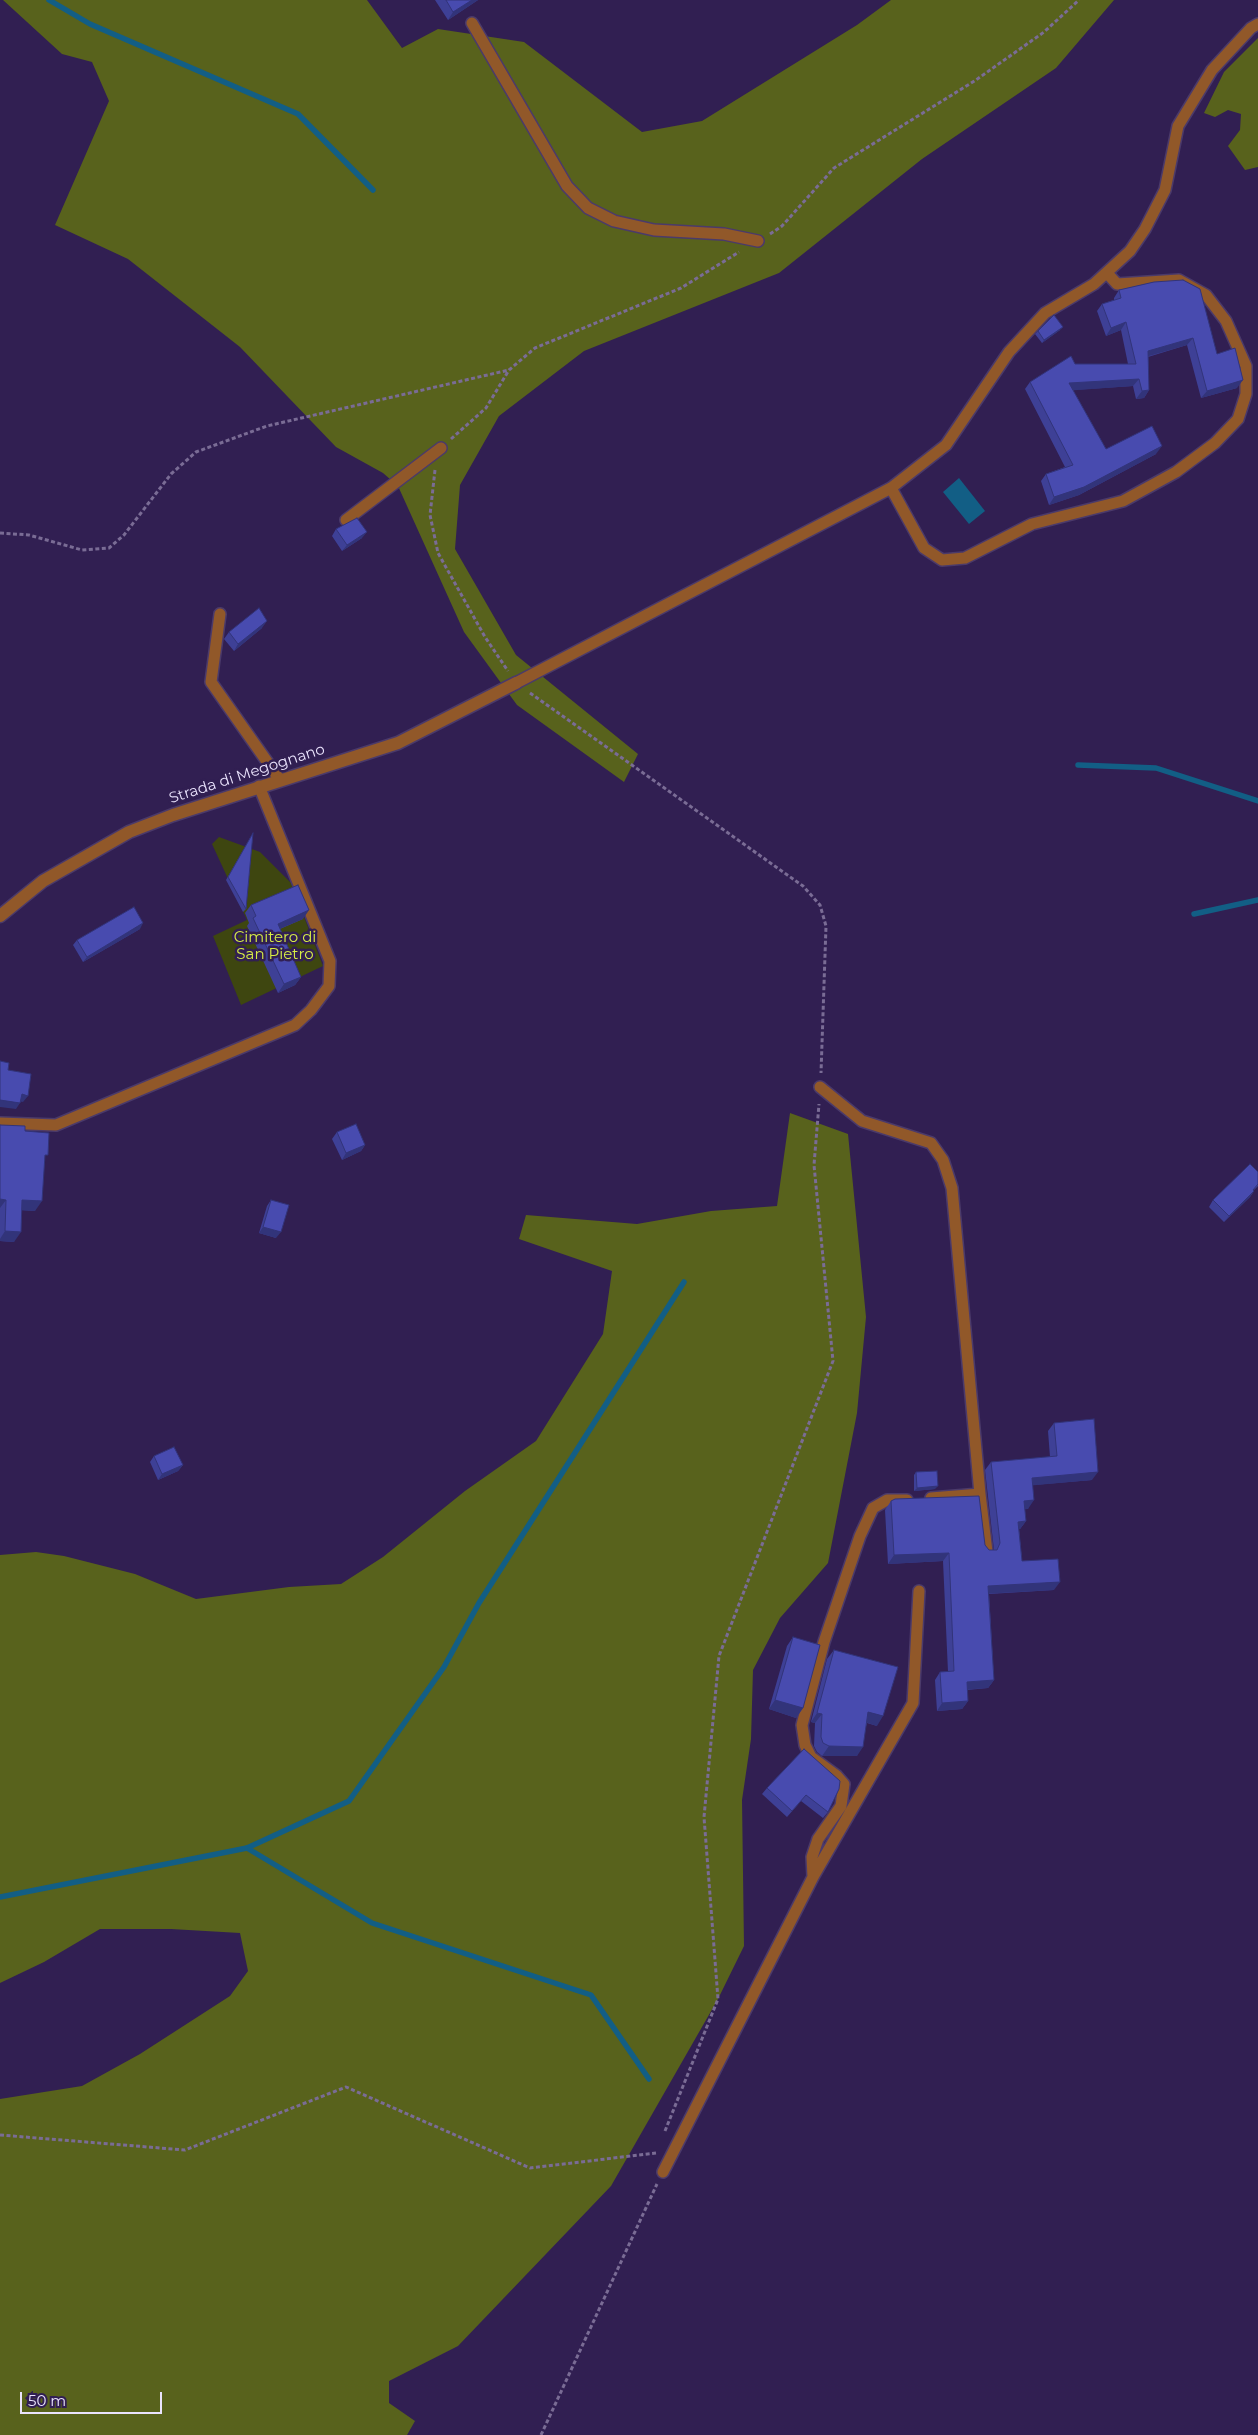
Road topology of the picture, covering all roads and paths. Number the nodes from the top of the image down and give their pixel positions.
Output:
1 (1079, 0) edge
2 (472, 23) dead end
3 (1258, 24) edge
4 (758, 241) junction
5 (1106, 273) junction
6 (509, 370) junction
7 (441, 448) junction
8 (891, 488) junction
9 (346, 520) dead end
10 (0, 533) edge
11 (220, 614) dead end
12 (516, 683) junction
13 (280, 780) junction
14 (259, 786) junction
15 (2, 917) edge
16 (820, 1087) junction
17 (0, 1123) edge
18 (980, 1494) junction
19 (987, 1552) edge
20 (919, 1591) dead end
21 (812, 1876) junction
22 (0, 2135) edge
23 (664, 2135) dead end
24 (660, 2144) dead end
25 (656, 2153) junction
26 (663, 2172) junction
27 (541, 2435) edge

1 - 4 path
2 - 4 lane
3 - 5 lane
4 - 6 path
5 - 8 lane
5 - 8 lane
6 - 7 path
6 - 10 path
7 - 9 lane
7 - 12 path
8 - 12 lane
11 - 13 lane
12 - 13 street, Strada di Megognano
12 - 16 path
13 - 14 street, Strada di Megognano
14 - 15 street, Strada di Megognano
14 - 17 lane
16 - 18 lane
16 - 23 path
18 - 19 lane
18 - 21 lane
20 - 21 lane
21 - 26 lane
22 - 25 path
24 - 25 path
25 - 26 path
26 - 27 path

